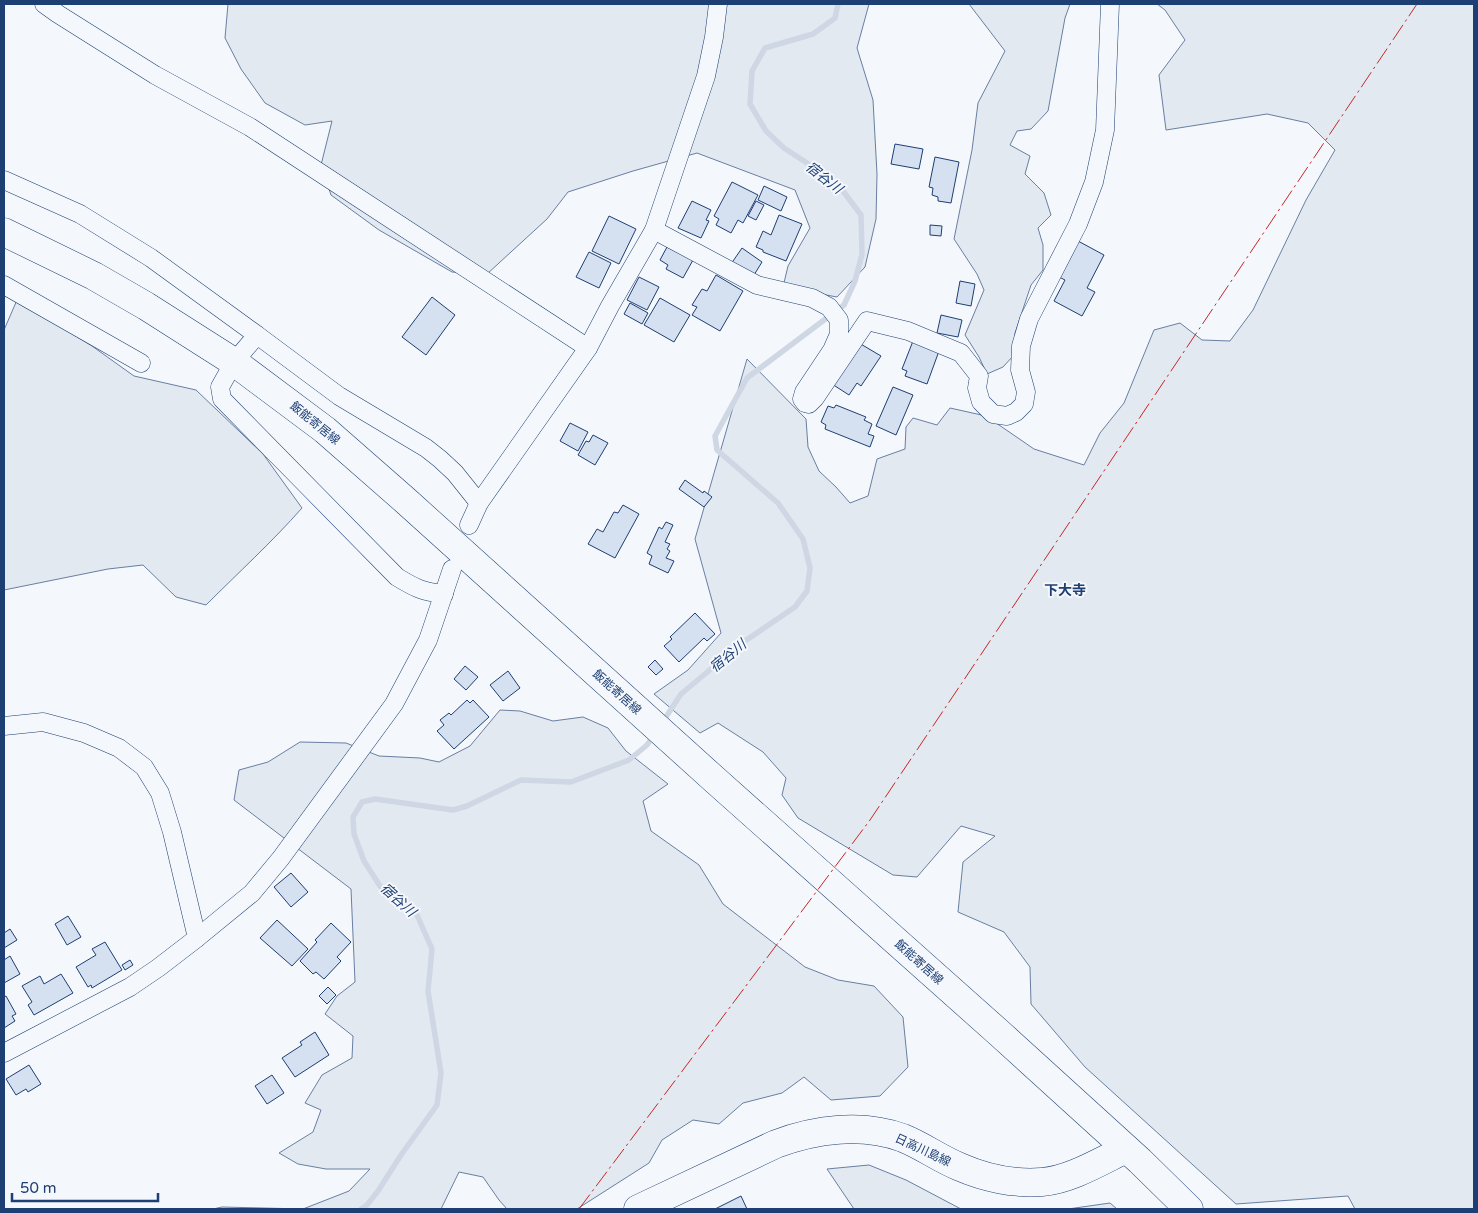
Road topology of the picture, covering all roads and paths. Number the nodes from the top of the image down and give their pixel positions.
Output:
1 (44, 4) edge
2 (718, 4) edge
3 (1110, 4) edge
4 (4, 180) edge
5 (654, 230) junction
6 (4, 232) edge
7 (4, 285) edge
8 (257, 335) junction
9 (588, 348) junction
10 (141, 362) dead end
11 (234, 362) junction
12 (479, 503) junction
13 (469, 526) dead end
14 (452, 568) dead end
15 (444, 594) junction
16 (5, 729) edge
17 (197, 938) junction
18 (4, 1053) edge
19 (1126, 1149) junction
20 (638, 1209) edge
21 (1189, 1209) edge

1 - 9 street
2 - 5 street
3 - 5 street
4 - 8 street
5 - 9 street
6 - 11 main road, 飯能寄居線
7 - 10 street
8 - 11 street
8 - 12 street
9 - 12 street
11 - 15 street
11 - 19 main road, 飯能寄居線
12 - 13 street
14 - 15 street
15 - 17 street
16 - 17 street
17 - 18 street
19 - 20 main road, 日高川島線
19 - 21 main road, 飯能寄居線

